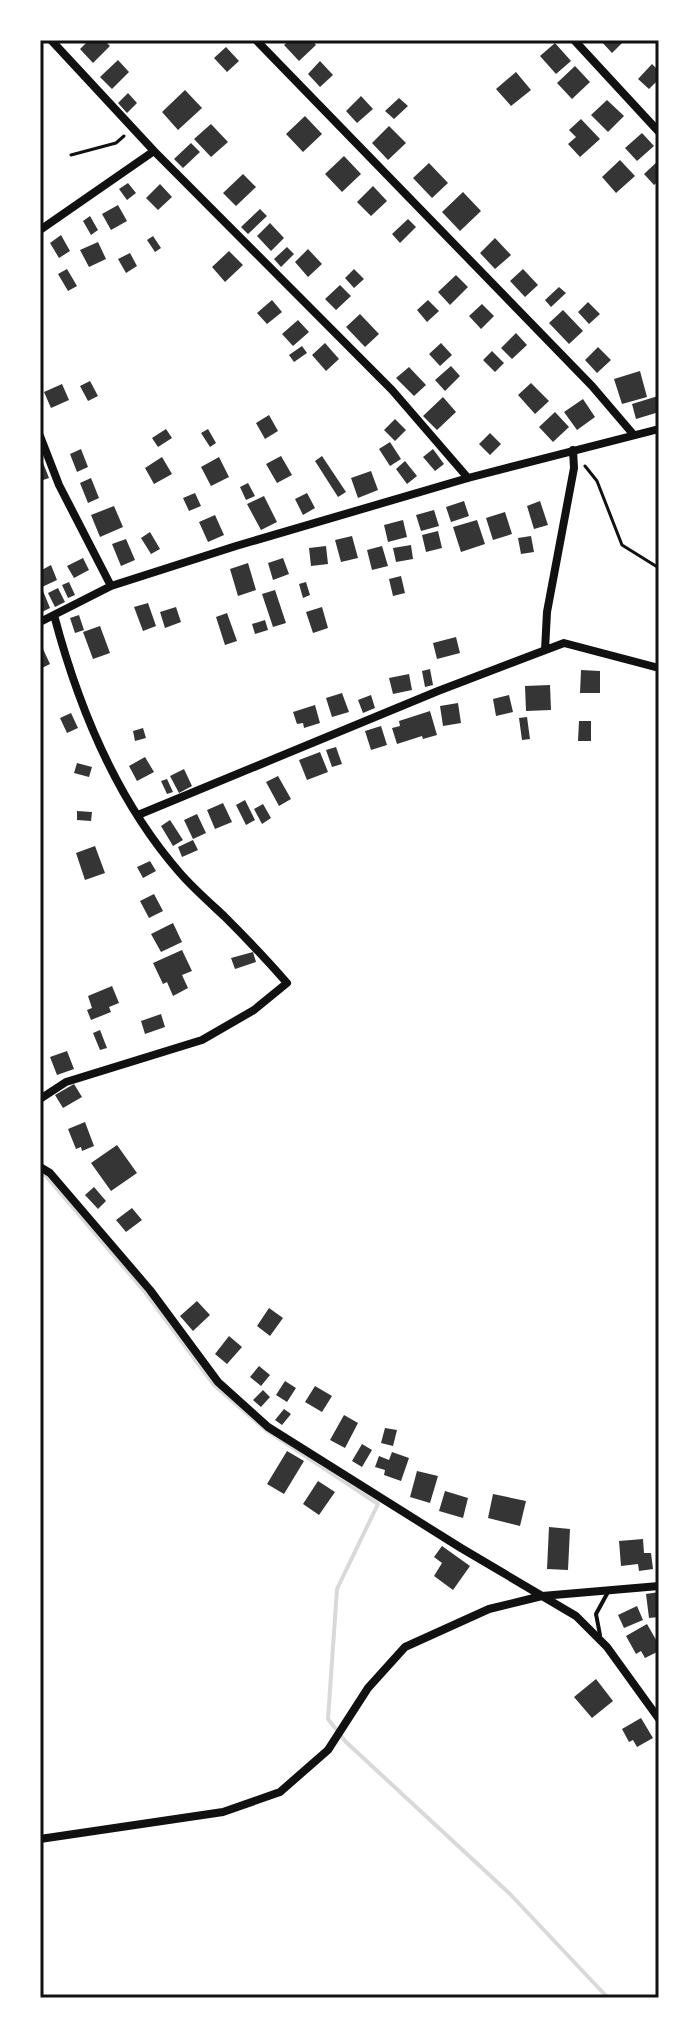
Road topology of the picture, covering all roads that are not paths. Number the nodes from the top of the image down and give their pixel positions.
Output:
1 (51, 40) edge
2 (256, 40) edge
3 (574, 40) edge
4 (659, 132) edge
5 (154, 151) junction
6 (40, 230) edge
7 (659, 429) edge
8 (633, 434) junction
9 (40, 436) edge
10 (573, 450) junction
11 (468, 478) junction
12 (111, 586) junction
13 (54, 615) junction
14 (40, 622) edge
15 (545, 650) junction
16 (659, 668) edge
17 (138, 815) junction
18 (40, 1099) edge
19 (40, 1167) edge
20 (659, 1586) edge
21 (610, 1590) junction
22 (542, 1596) junction
23 (607, 1647) junction
24 (659, 1719) edge
25 (40, 1839) edge

1 - 5 street
2 - 8 street
3 - 4 street
5 - 6 street
5 - 11 street
7 - 8 street
8 - 10 street
9 - 12 street
10 - 11 street
10 - 15 street
11 - 12 street
12 - 13 street
13 - 14 street
13 - 17 street
15 - 16 street
15 - 17 street
17 - 18 street
19 - 22 street
20 - 21 street
21 - 22 street
21 - 23 lane
22 - 23 street
22 - 25 street
23 - 24 street

